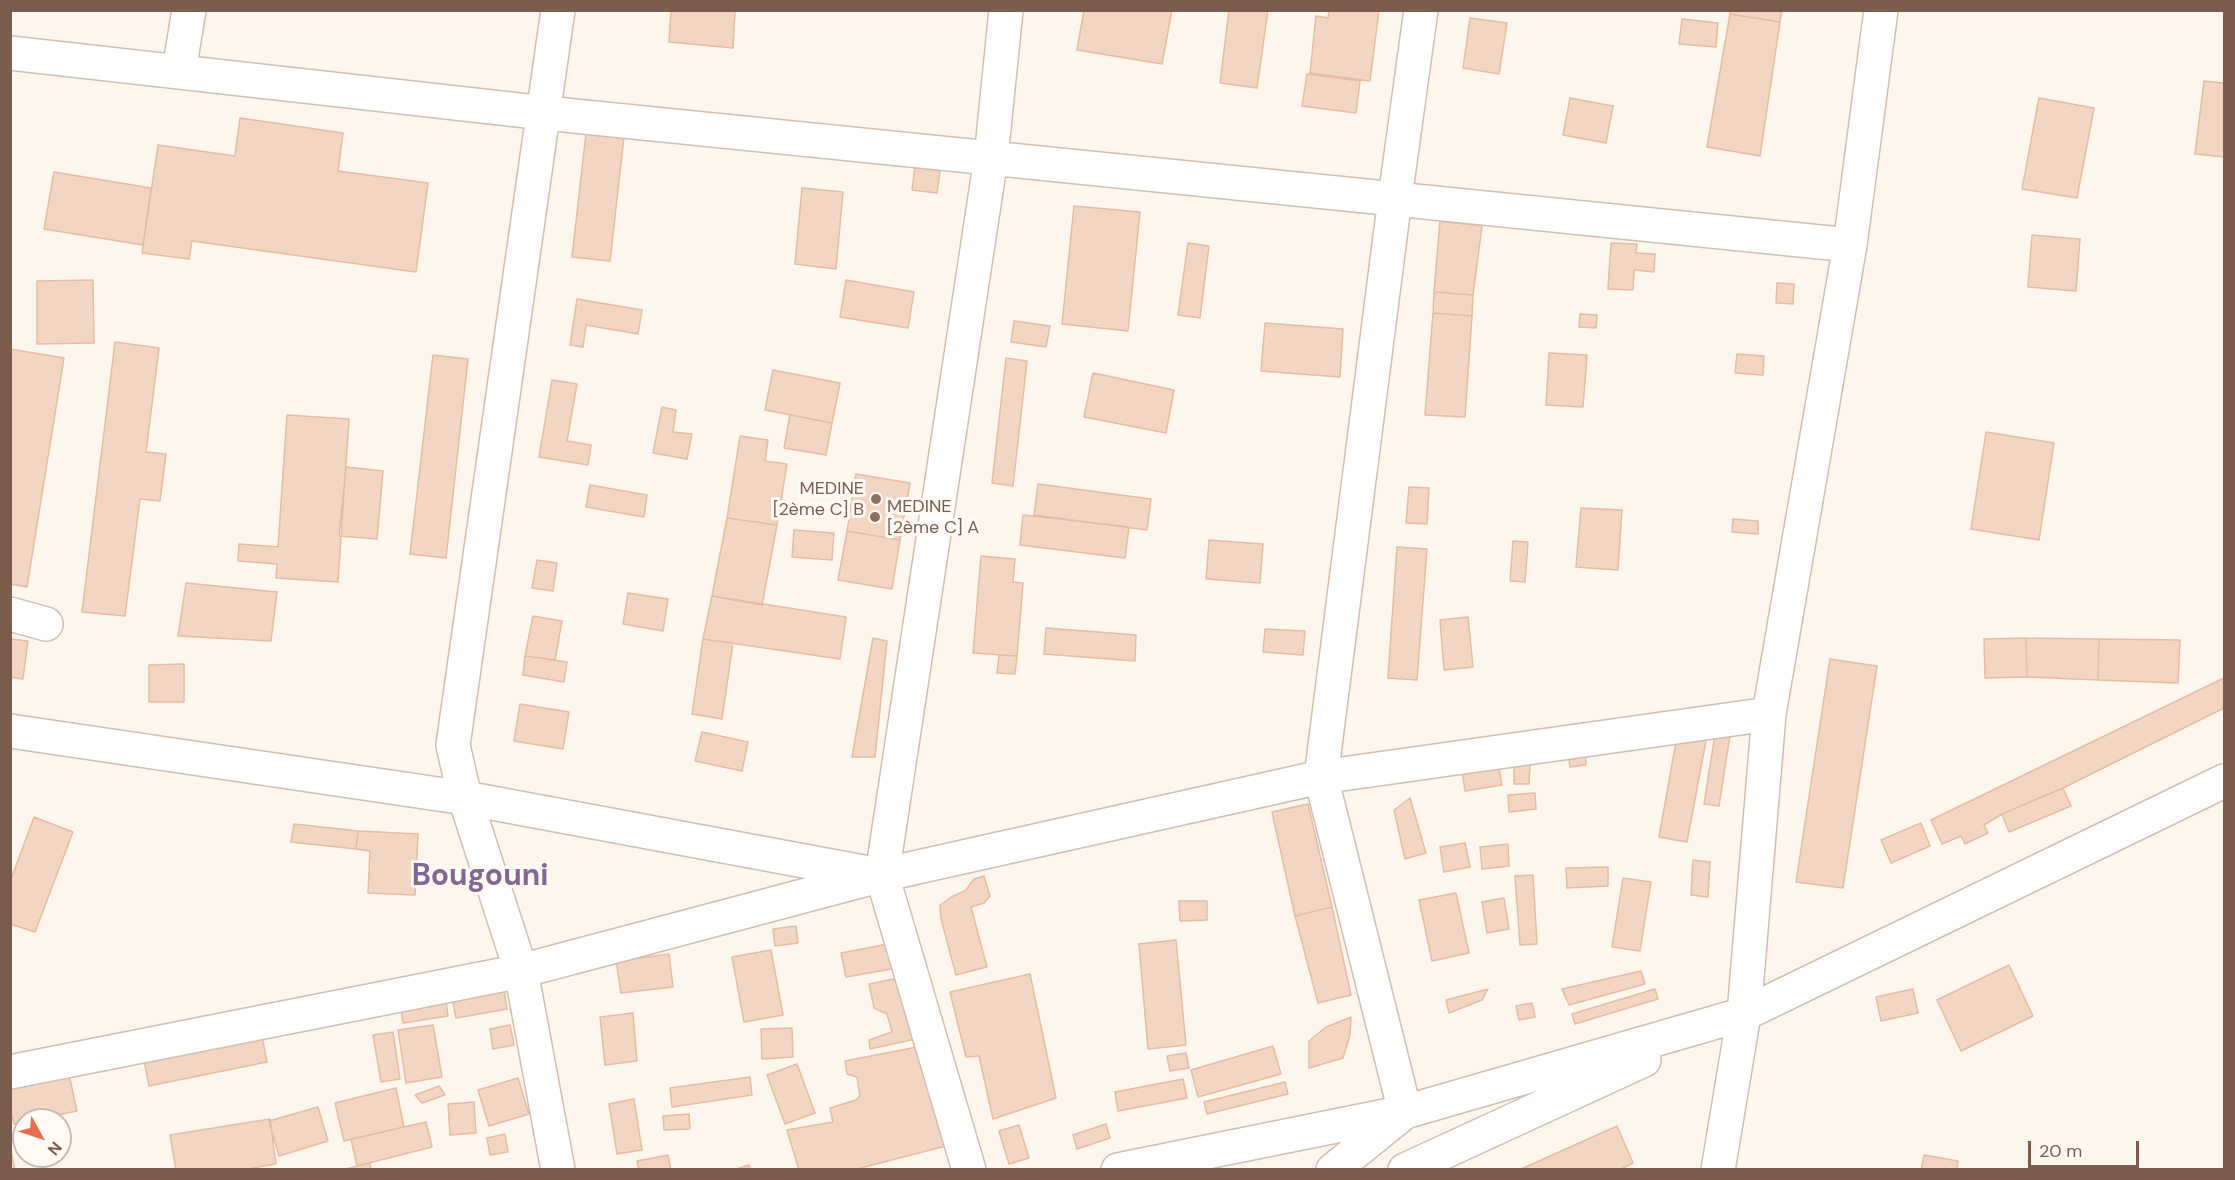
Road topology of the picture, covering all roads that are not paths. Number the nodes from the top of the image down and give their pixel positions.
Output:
1 (189, 10) edge
2 (558, 10) edge
3 (1006, 10) edge
4 (1421, 10) edge
5 (1881, 10) edge
6 (10, 53) edge
7 (179, 71) junction
8 (545, 113) junction
9 (991, 158) junction
10 (1395, 198) junction
11 (1850, 245) junction
12 (10, 614) edge
13 (46, 624) dead end
14 (1768, 714) junction
15 (10, 731) edge
16 (1321, 777) junction
17 (2224, 781) edge
18 (465, 798) junction
19 (882, 875) junction
20 (521, 971) junction
21 (1744, 1014) junction
22 (10, 1072) edge
23 (1405, 1112) junction
24 (558, 1170) edge
25 (969, 1170) edge
26 (1118, 1170) edge
27 (1333, 1170) edge
28 (1405, 1170) edge
29 (1718, 1170) edge

1 - 7 street
2 - 8 street
3 - 9 street
4 - 10 street
5 - 11 street
6 - 7 street
7 - 8 street
8 - 9 street
8 - 18 street
9 - 10 street
9 - 19 street
10 - 11 street
10 - 16 street
11 - 14 street
12 - 13 street
14 - 16 street
14 - 21 street
15 - 18 street
16 - 19 street
16 - 23 street
17 - 21 street
18 - 19 street
18 - 20 street
19 - 20 street
19 - 25 street
20 - 22 street
20 - 24 street
21 - 23 street
21 - 28 street
21 - 29 street
23 - 26 street
23 - 27 street

